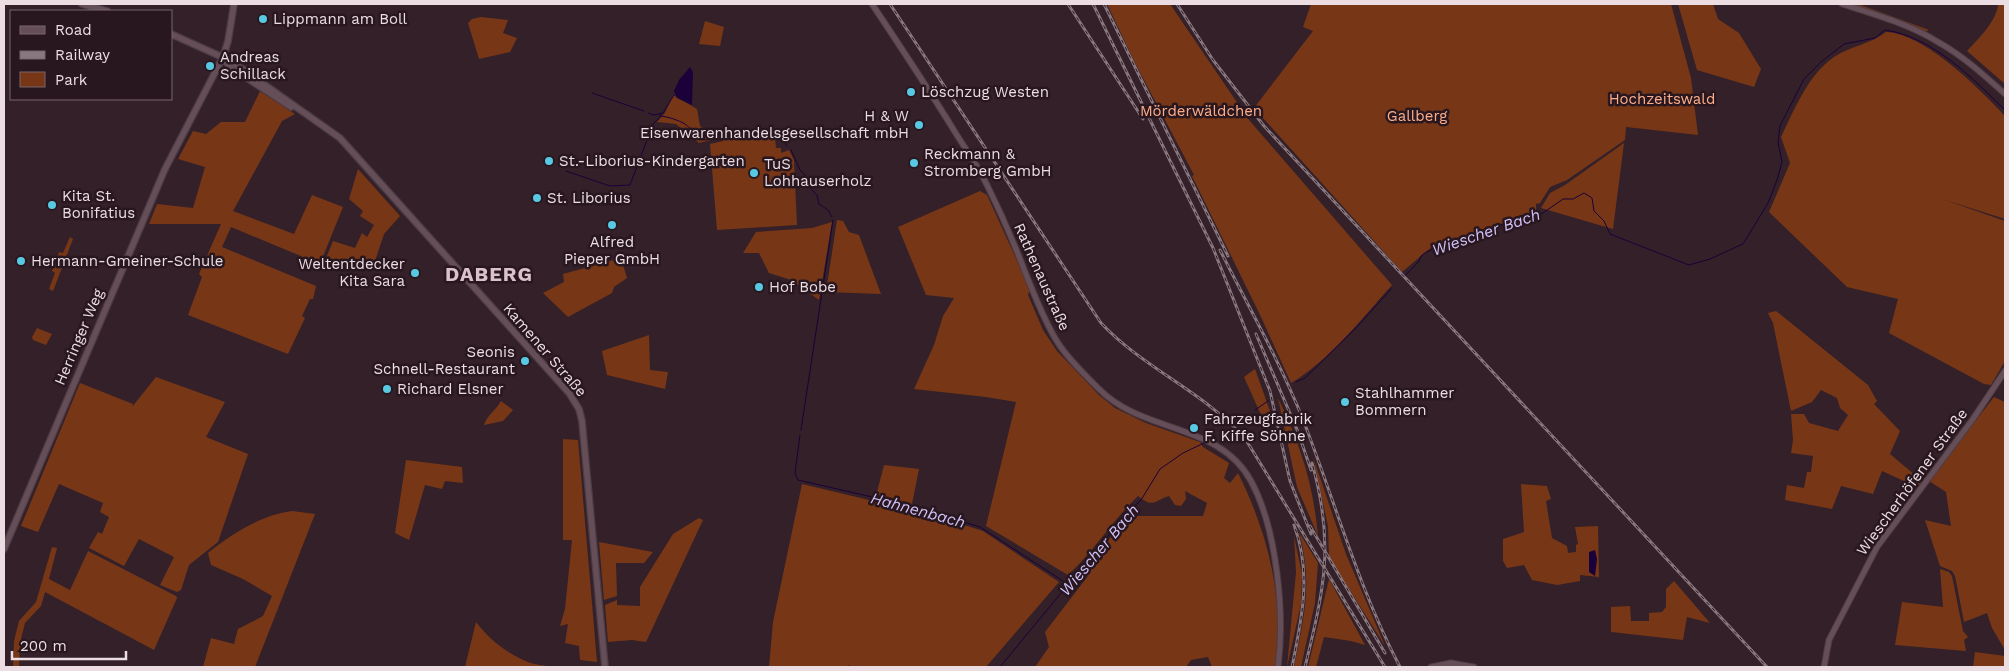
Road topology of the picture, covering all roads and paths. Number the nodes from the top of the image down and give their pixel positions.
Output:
1 (82, 4) edge
2 (234, 4) edge
3 (872, 4) edge
4 (1842, 4) edge
5 (103, 10) edge
6 (172, 34) edge
7 (223, 57) junction
8 (2005, 94) edge
9 (2005, 370) edge
10 (4, 549) edge
11 (605, 667) edge
12 (1278, 667) edge
13 (1432, 667) edge
14 (1474, 667) edge
15 (1824, 667) edge

1 - 5 main road
2 - 7 main road, Herringer Weg
3 - 12 street, Rathenaustraße
4 - 8 street
6 - 7 main road, Kamener Straße
7 - 10 main road, Herringer Weg
7 - 11 main road, Kamener Straße
9 - 15 street, Wiescherhöfener Straße
13 - 14 street

